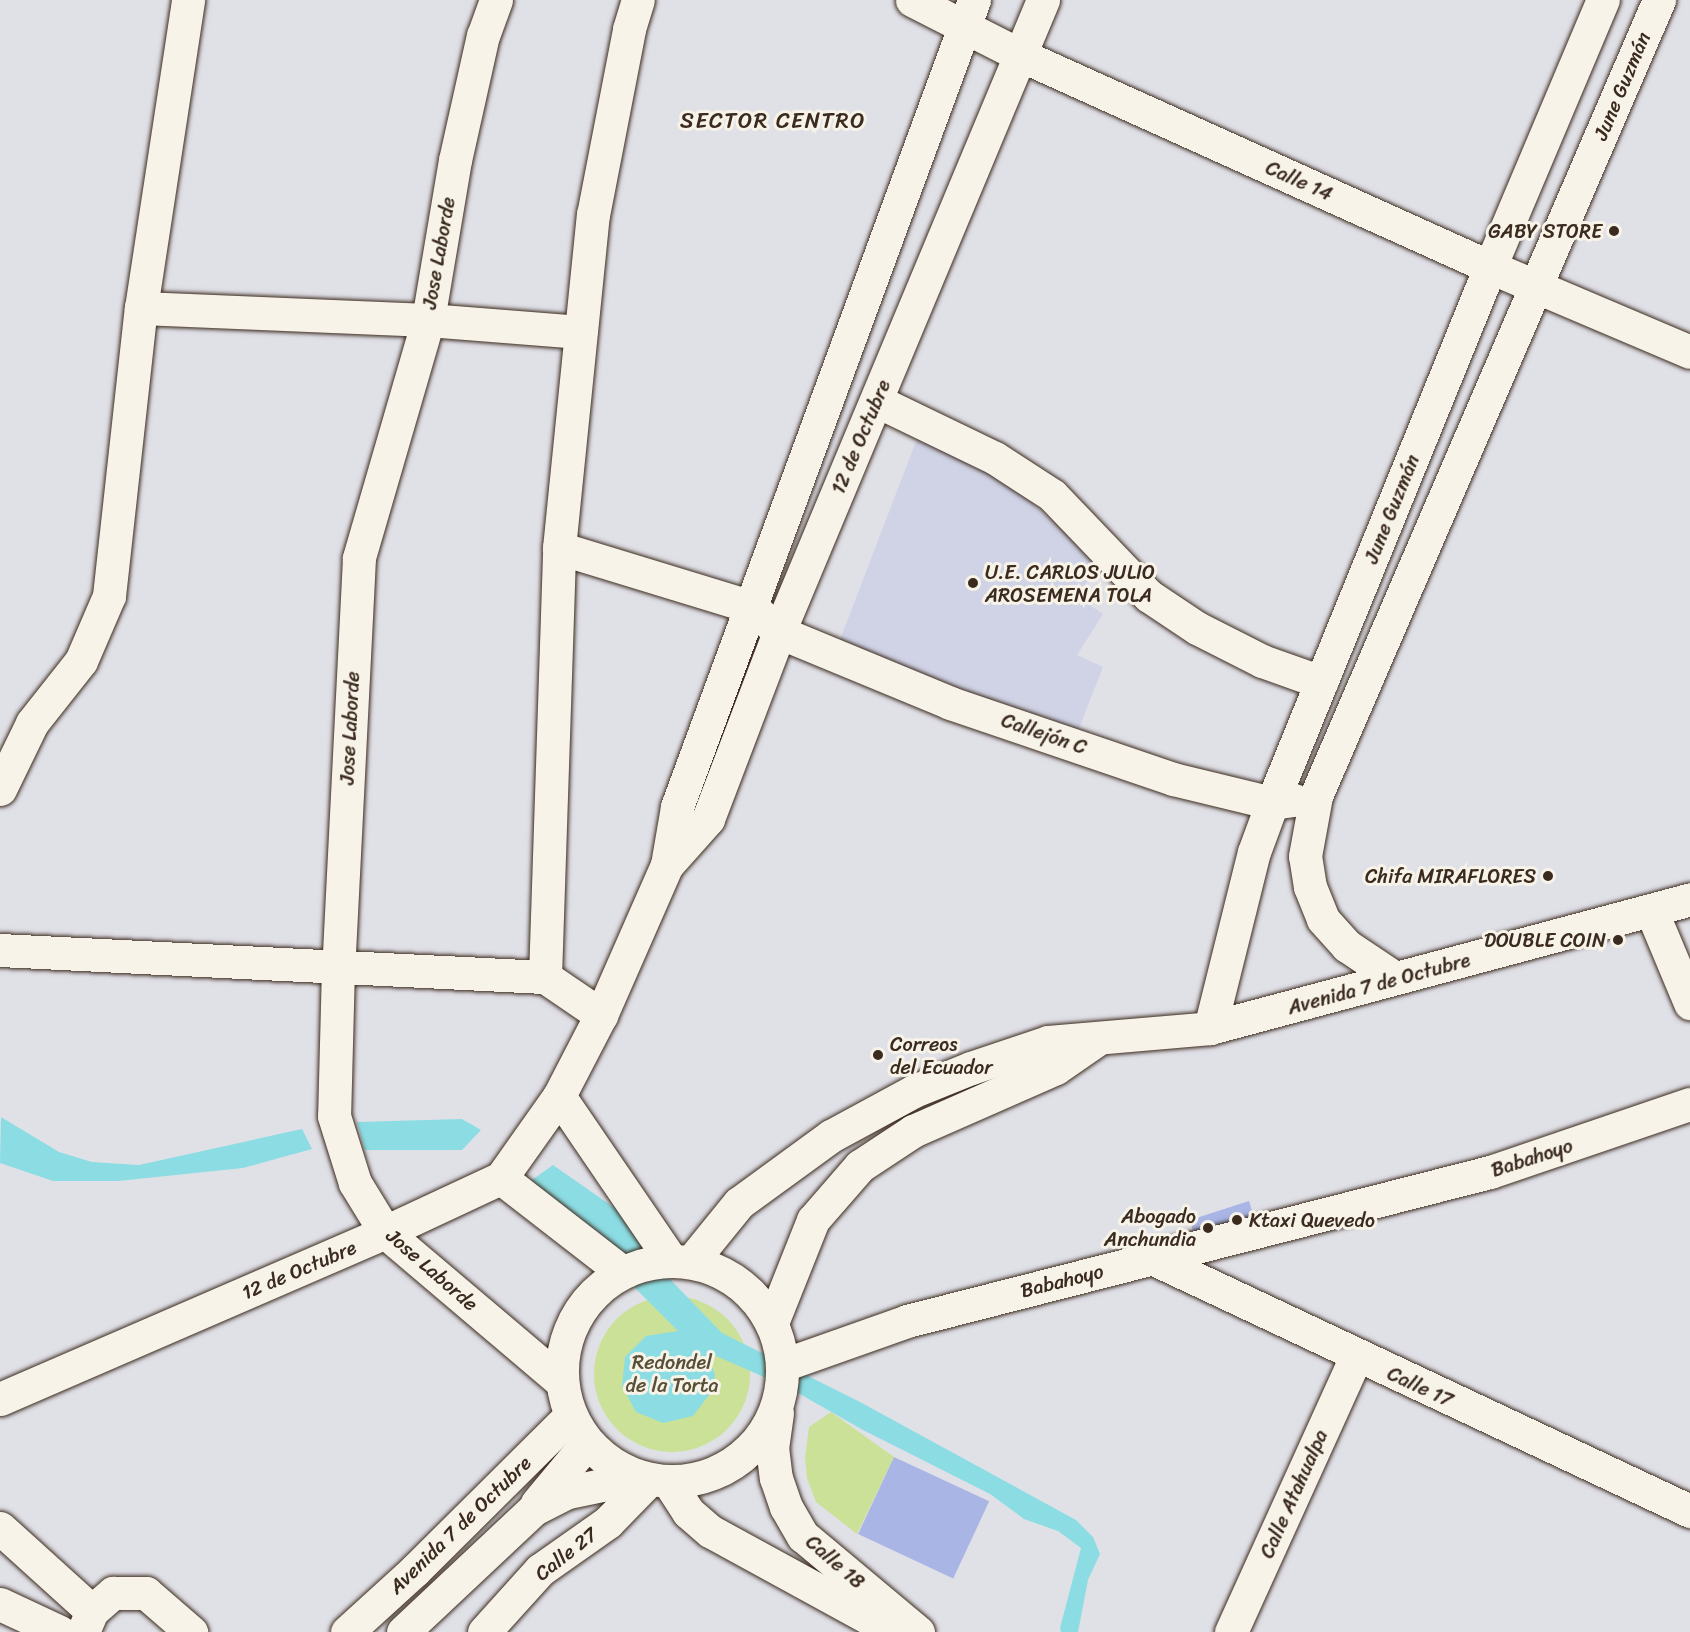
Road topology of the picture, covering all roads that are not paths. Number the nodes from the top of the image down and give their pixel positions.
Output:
1 (188, 0) edge
2 (496, 0) edge
3 (638, 0) edge
4 (912, 0) edge
5 (1043, 0) edge
6 (1604, 0) edge
7 (1659, 0) edge
8 (969, 13) edge
9 (1018, 54) junction
10 (1490, 267) junction
11 (1537, 286) junction
12 (141, 308) junction
13 (428, 320) junction
14 (581, 332) junction
15 (1690, 352) edge
16 (877, 401) junction
17 (559, 548) junction
18 (752, 607) junction
19 (779, 632) junction
20 (1321, 682) junction
21 (0, 789) edge
22 (1316, 796) junction
23 (1272, 803) junction
24 (667, 865) junction
25 (1690, 899) edge
26 (1652, 912) junction
27 (0, 950) edge
28 (338, 967) junction
29 (545, 977) junction
30 (1395, 978) junction
31 (1690, 1003) edge
32 (601, 1016) junction
33 (1210, 1028) junction
34 (1098, 1039) junction
35 (559, 1096) junction
36 (1690, 1104) edge
37 (501, 1178) junction
38 (385, 1232) junction
39 (1152, 1258) junction
40 (681, 1261) junction
41 (622, 1272) junction
42 (772, 1323) junction
43 (1356, 1357) junction
44 (783, 1365) junction
45 (561, 1381) junction
46 (0, 1399) edge
47 (778, 1404) junction
48 (579, 1429) junction
49 (652, 1479) junction
50 (1690, 1511) edge
51 (521, 1523) junction
52 (0, 1528) edge
53 (0, 1604) edge
54 (88, 1622) edge
55 (60, 1632) edge
56 (191, 1632) edge
57 (347, 1632) edge
58 (403, 1632) edge
59 (484, 1632) edge
60 (895, 1632) edge
61 (918, 1632) edge
62 (1231, 1632) edge

1 - 12 street
2 - 13 street, Jose Laborde
3 - 14 street
4 - 8 street, Calle 14
5 - 9 street, 12 de Octubre
6 - 10 street, June Guzmán
7 - 11 street, June Guzmán
8 - 9 street, Calle 14
8 - 18 street, 12 de Octubre
9 - 10 street, Calle 14
9 - 16 street, 12 de Octubre
10 - 11 street, Calle 14
10 - 20 street, June Guzmán
11 - 15 street, Calle 14
11 - 22 street, June Guzmán
12 - 13 street
12 - 21 street
13 - 14 street
13 - 28 street, Jose Laborde
14 - 17 street
16 - 19 street, 12 de Octubre
16 - 20 street
17 - 18 street
17 - 29 street
18 - 19 street
18 - 24 street, 12 de Octubre
19 - 23 street, Callejón C
19 - 24 street, 12 de Octubre
20 - 23 street, June Guzmán
22 - 23 street, Callejón C
22 - 30 street, June Guzmán
23 - 33 street, June Guzmán
24 - 32 street, 12 de Octubre
25 - 26 street, Avenida 7 de Octubre
26 - 30 street, Avenida 7 de Octubre
26 - 31 street
27 - 28 street
28 - 29 street
28 - 38 street, Jose Laborde
29 - 32 street
30 - 33 street, Avenida 7 de Octubre
32 - 35 street, 12 de Octubre
33 - 34 street, Avenida 7 de Octubre
34 - 40 street, Avenida 7 de Octubre
34 - 42 street, Avenida 7 de Octubre
35 - 37 street, 12 de Octubre
35 - 40 street
36 - 39 street, Babahoyo
37 - 38 street, 12 de Octubre
37 - 41 street
38 - 45 street, Jose Laborde
38 - 46 street, 12 de Octubre
39 - 43 street, Calle 17
39 - 44 street, Babahoyo
40 - 41 street
40 - 42 street
41 - 45 street
42 - 44 street
43 - 50 street, Calle 17
43 - 62 street, Calle Atahualpa
44 - 47 street
45 - 48 street
47 - 49 street
47 - 61 street, Calle 18
48 - 49 street
48 - 51 street, Avenida 7 de Octubre
48 - 57 street, Avenida 7 de Octubre
49 - 51 street, Avenida 7 de Octubre
49 - 59 street, Calle 27
49 - 60 street, Calle 18
51 - 58 street, Avenida 7 de Octubre
52 - 54 street
53 - 55 street
54 - 56 street

